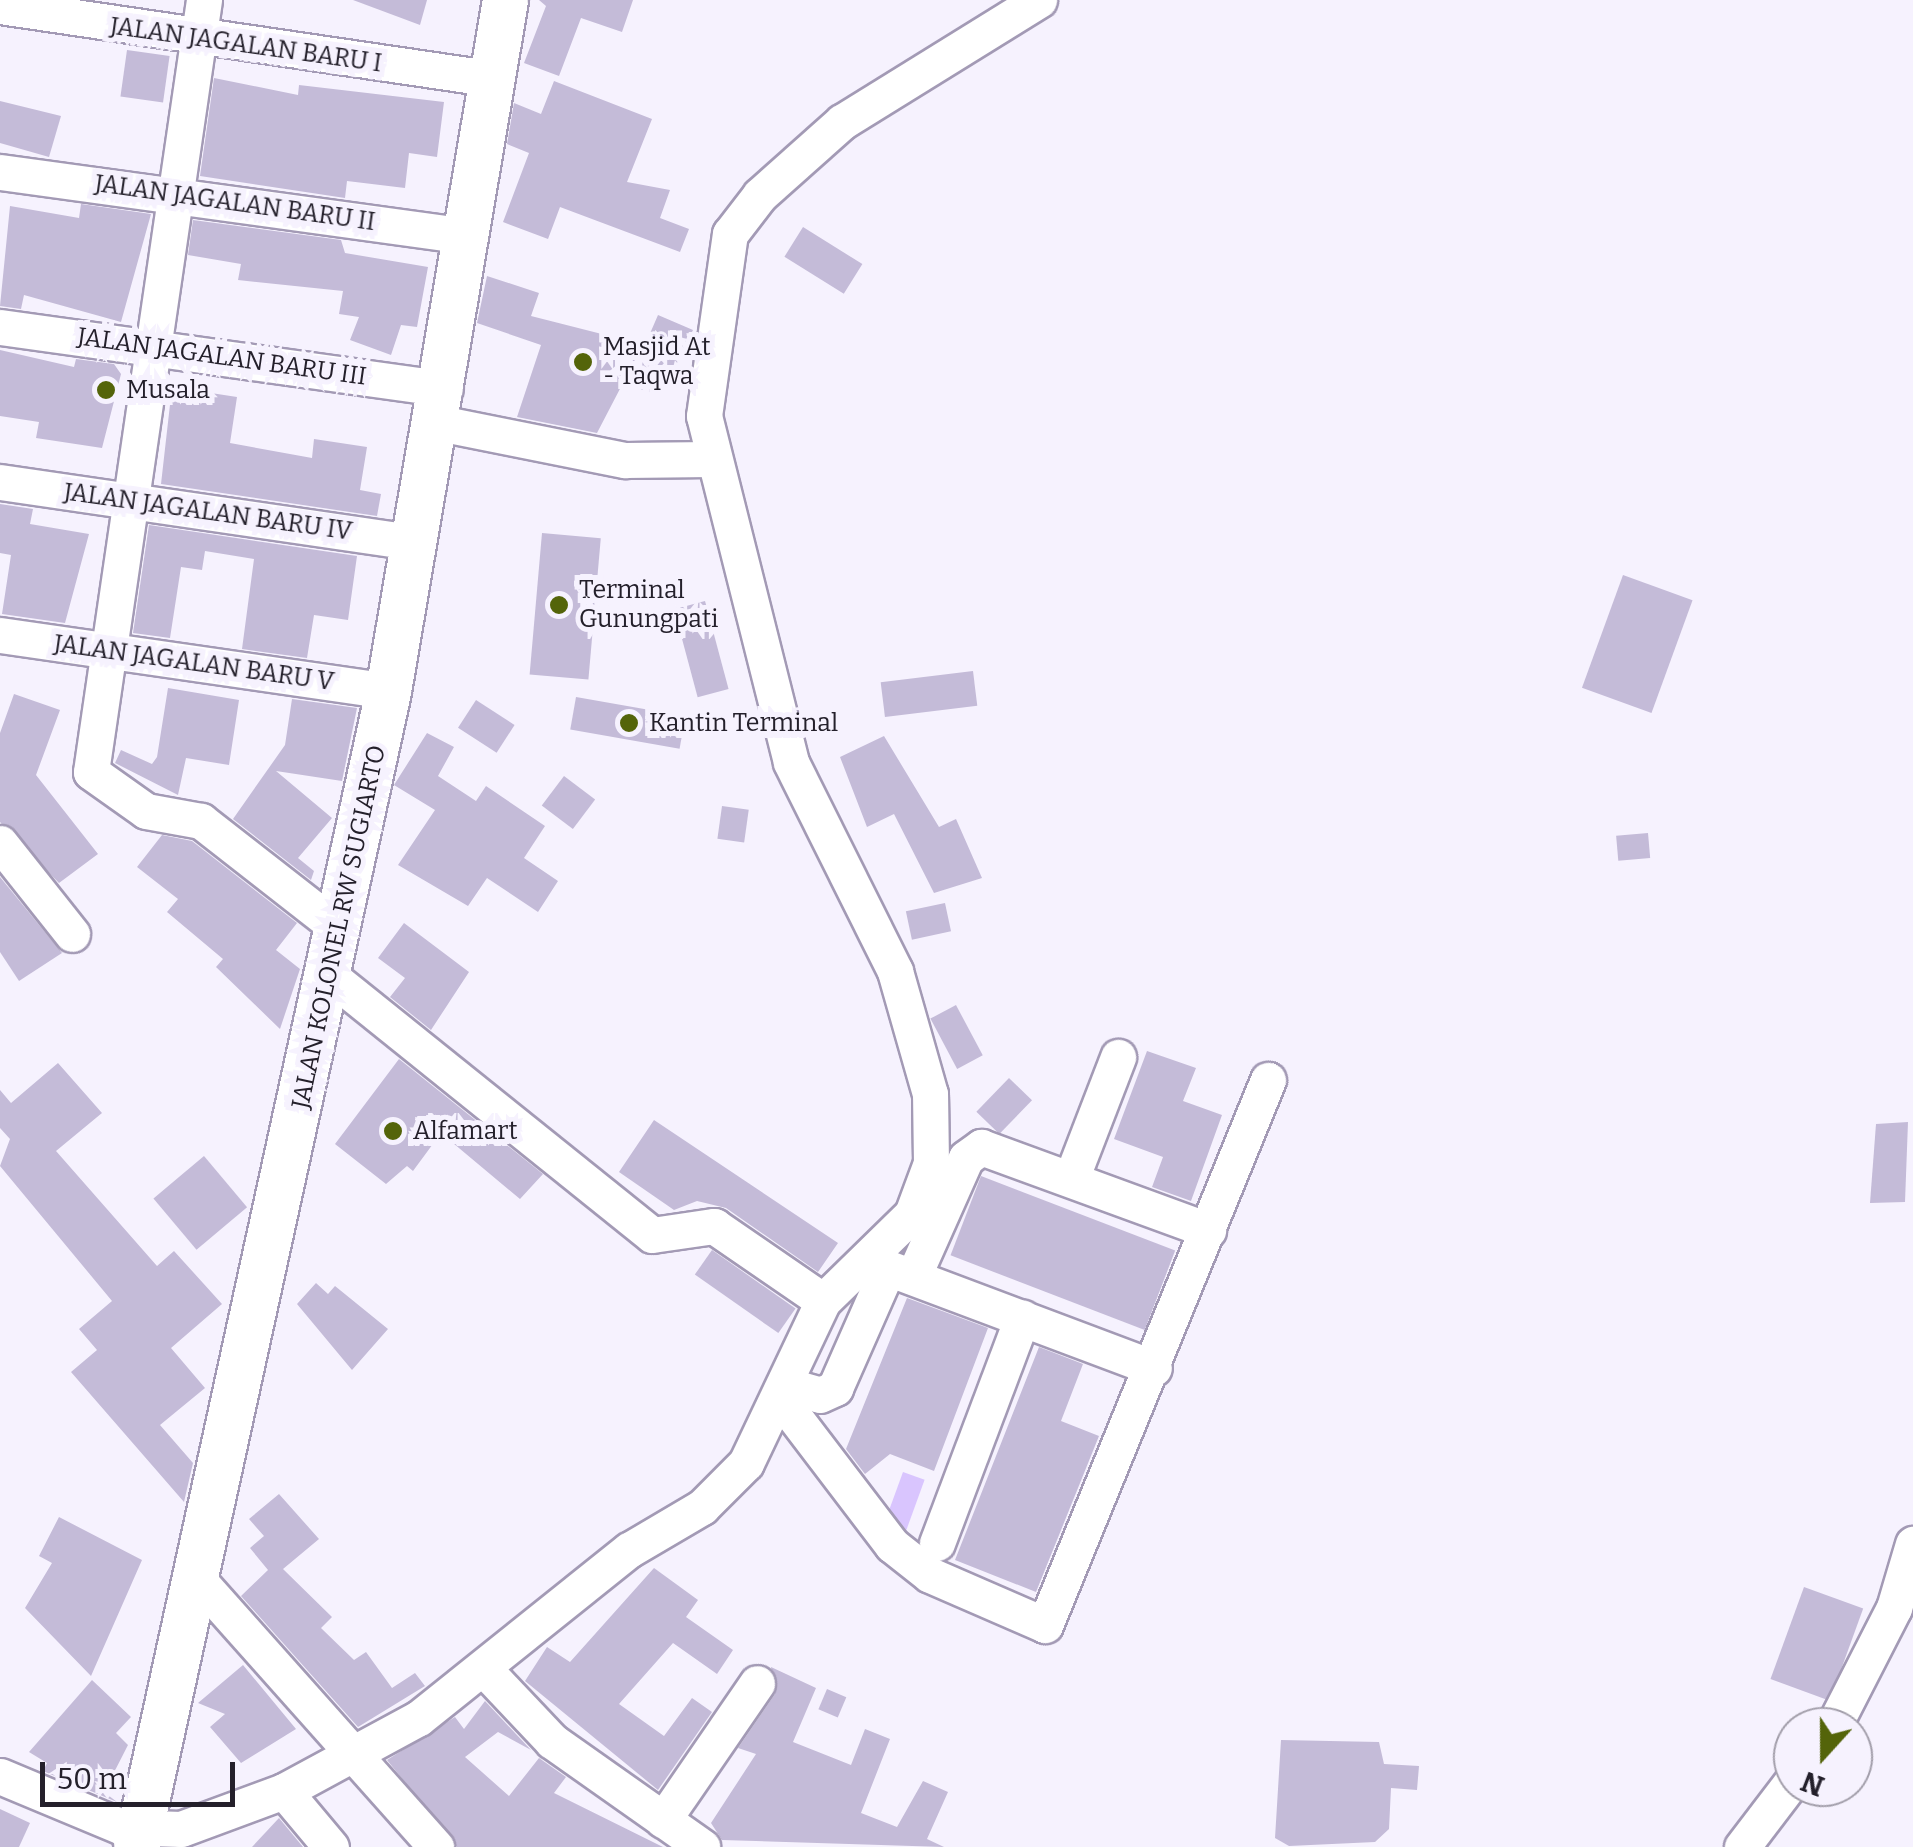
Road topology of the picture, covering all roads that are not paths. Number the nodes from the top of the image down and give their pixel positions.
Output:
1 (204, 0) edge
2 (505, 0) edge
3 (1038, 0) edge
4 (0, 6) edge
5 (196, 40) junction
6 (493, 79) junction
7 (0, 172) edge
8 (176, 194) junction
9 (469, 236) junction
10 (0, 327) edge
11 (152, 347) junction
12 (442, 406) junction
13 (711, 459) junction
14 (0, 482) edge
15 (128, 500) junction
16 (417, 542) junction
17 (0, 635) edge
18 (105, 650) junction
19 (388, 691) junction
20 (0, 843) edge
21 (338, 928) junction
22 (72, 934) dead end
23 (330, 976) junction
24 (1118, 1057) dead end
25 (1268, 1080) dead end
26 (1071, 1178) junction
27 (1208, 1230) junction
28 (913, 1277) junction
29 (823, 1301) junction
30 (1022, 1318) junction
31 (1154, 1368) junction
32 (783, 1392) junction
33 (938, 1543) dead end
34 (1913, 1544) edge
35 (200, 1582) junction
36 (484, 1670) junction
37 (757, 1682) dead end
38 (1843, 1707) edge
39 (351, 1756) junction
40 (0, 1776) edge
41 (284, 1791) junction
42 (1773, 1806) edge
43 (663, 1820) junction
44 (138, 1839) edge
45 (332, 1847) edge
46 (436, 1847) edge
47 (702, 1847) edge
48 (1742, 1847) edge

1 - 5 street
2 - 6 main road, JALAN KOLONEL RW SUGIARTO
3 - 13 street
4 - 5 street, JALAN JAGALAN BARU I
5 - 6 street, JALAN JAGALAN BARU I
5 - 8 street
6 - 9 main road, JALAN KOLONEL RW SUGIARTO
7 - 8 street, JALAN JAGALAN BARU II
8 - 9 street, JALAN JAGALAN BARU II
8 - 11 street
9 - 12 main road, JALAN KOLONEL RW SUGIARTO
10 - 11 street, JALAN JAGALAN BARU III
11 - 12 street, JALAN JAGALAN BARU III
11 - 15 street
12 - 13 street, JALAN JAGALAN BARU III
12 - 16 main road, JALAN KOLONEL RW SUGIARTO
13 - 29 street
14 - 15 street, JALAN JAGALAN BARU IV
15 - 16 street, JALAN JAGALAN BARU IV
15 - 18 street
16 - 19 main road, JALAN KOLONEL RW SUGIARTO
17 - 18 street, JALAN JAGALAN BARU V
18 - 19 street, JALAN JAGALAN BARU V
18 - 21 street
19 - 21 main road, JALAN KOLONEL RW SUGIARTO
20 - 22 street
21 - 23 main road, JALAN KOLONEL RW SUGIARTO
23 - 29 street
23 - 35 main road, JALAN KOLONEL RW SUGIARTO
24 - 26 street
25 - 27 street
26 - 27 street
26 - 28 street
27 - 31 street
28 - 30 street
28 - 32 street
29 - 32 street
30 - 31 street
30 - 33 street
31 - 32 street
32 - 36 street
34 - 38 street
35 - 39 street
35 - 44 main road, JALAN KOLONEL RW SUGIARTO
36 - 39 street
36 - 43 street
37 - 43 street
39 - 41 street
39 - 46 street
40 - 44 street
41 - 44 street
41 - 45 street
42 - 48 street
43 - 47 street

